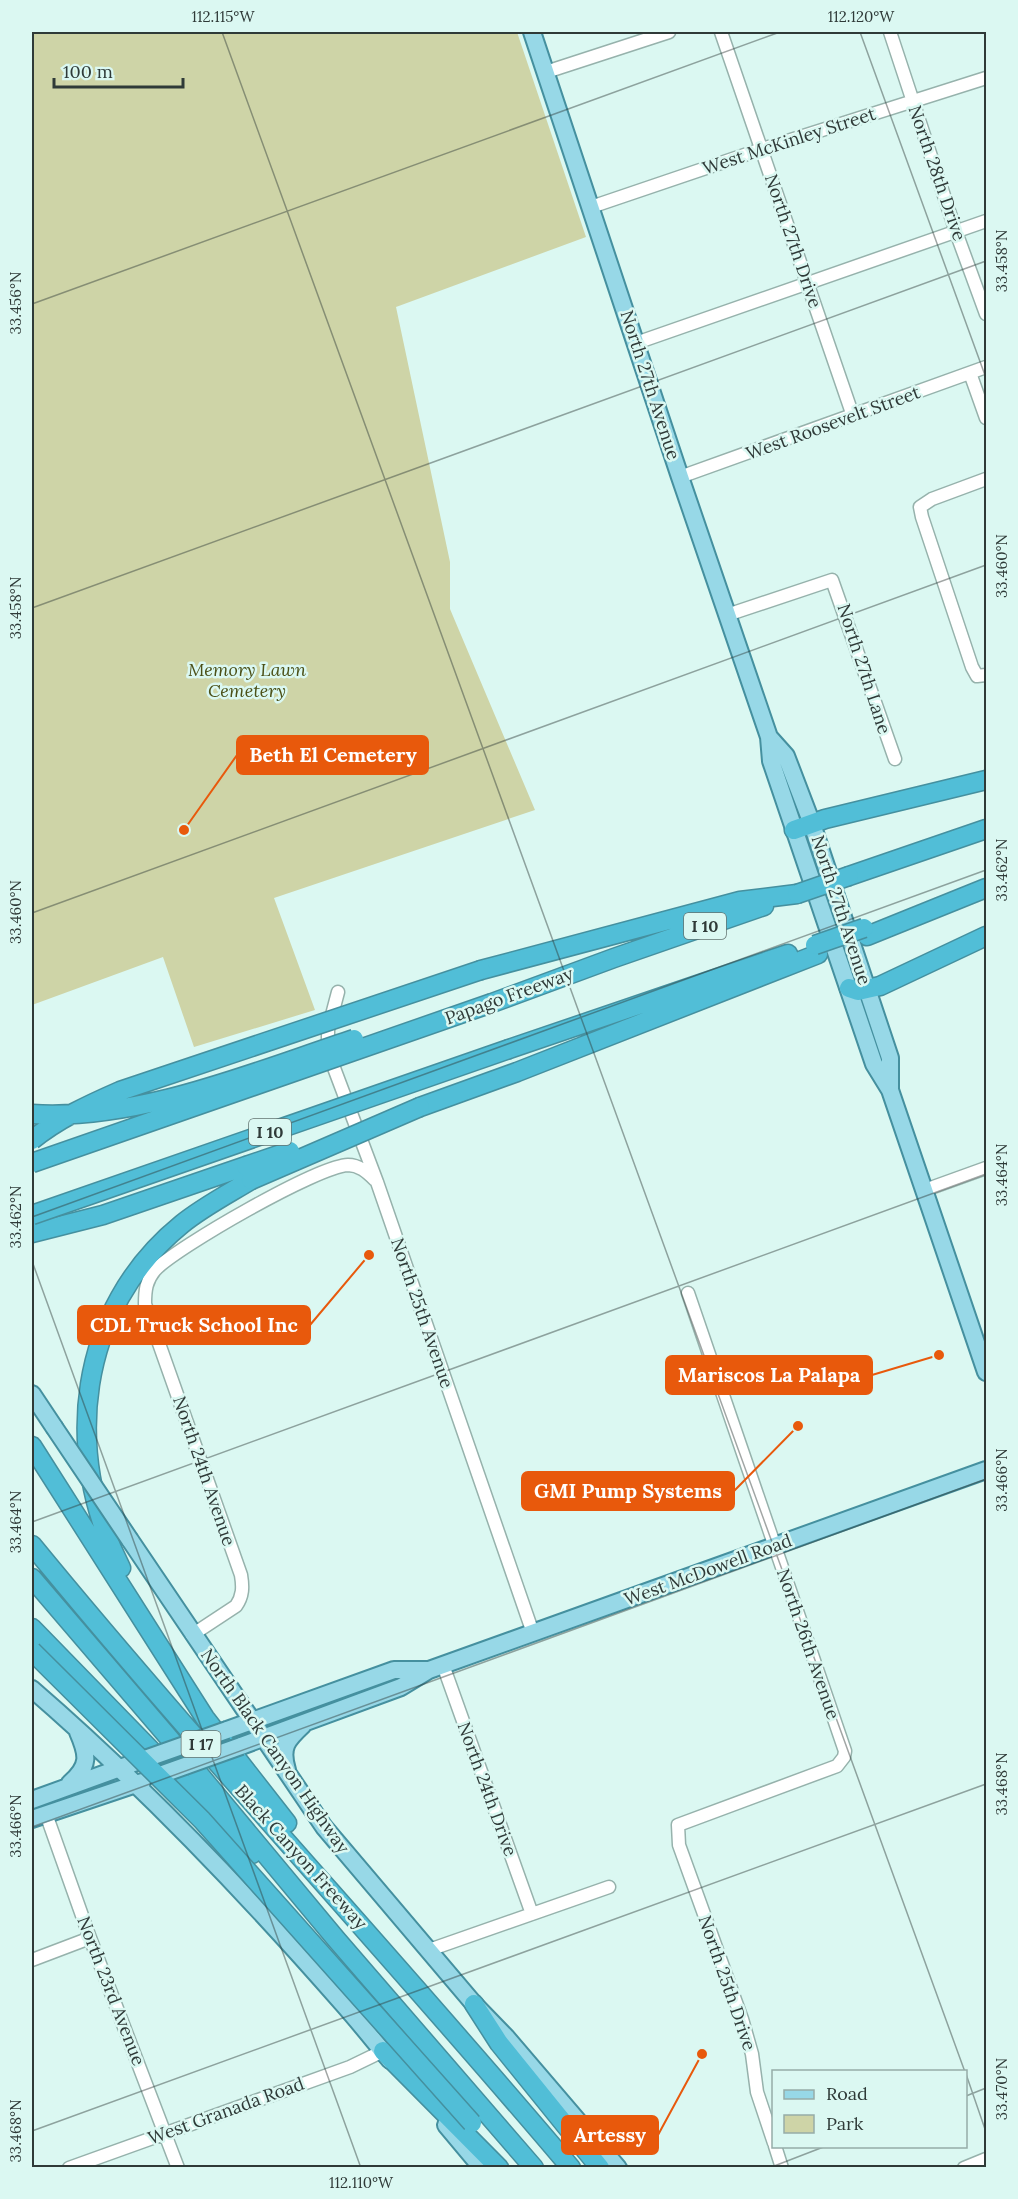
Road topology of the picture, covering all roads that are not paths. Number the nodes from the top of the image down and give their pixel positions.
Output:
1 (532, 32) edge
2 (669, 32) edge
3 (721, 32) edge
4 (890, 32) edge
5 (546, 72) junction
6 (987, 78) edge
7 (913, 102) junction
8 (762, 149) junction
9 (591, 207) junction
10 (987, 221) edge
11 (956, 232) junction
12 (807, 284) junction
13 (987, 314) edge
14 (636, 343) junction
15 (987, 367) edge
16 (970, 373) junction
17 (853, 416) junction
18 (987, 418) edge
19 (680, 477) junction
20 (987, 479) edge
21 (727, 615) junction
22 (982, 675) edge
23 (769, 737) junction
24 (895, 759) dead end
25 (987, 780) edge
26 (812, 824) junction
27 (987, 829) edge
28 (794, 830) junction
29 (987, 888) edge
30 (797, 894) junction
31 (987, 936) edge
32 (817, 950) junction
33 (849, 988) junction
34 (867, 990) junction
35 (338, 992) dead end
36 (491, 999) junction
37 (890, 1090) junction
38 (32, 1114) edge
39 (32, 1140) edge
40 (32, 1163) edge
41 (987, 1168) edge
42 (249, 1173) junction
43 (377, 1182) junction
44 (925, 1190) junction
45 (32, 1215) edge
46 (32, 1233) edge
47 (688, 1293) dead end
48 (987, 1372) edge
49 (32, 1394) edge
50 (32, 1446) edge
51 (987, 1470) edge
52 (32, 1545) edge
53 (775, 1546) junction
54 (32, 1578) edge
55 (50, 1600) junction
56 (32, 1628) edge
57 (151, 1632) junction
58 (533, 1633) junction
59 (192, 1635) junction
60 (32, 1651) edge
61 (436, 1668) junction
62 (32, 1689) edge
63 (252, 1721) junction
64 (305, 1723) junction
65 (77, 1728) junction
66 (264, 1738) junction
67 (117, 1768) junction
68 (290, 1779) junction
69 (134, 1785) junction
70 (64, 1788) junction
71 (32, 1800) edge
72 (39, 1817) edge
73 (678, 1825) joint
74 (609, 1887) dead end
75 (532, 1914) junction
76 (90, 1938) junction
77 (336, 1939) junction
78 (375, 1939) junction
79 (429, 1950) junction
80 (32, 1960) edge
81 (474, 2004) junction
82 (383, 2051) junction
83 (166, 2133) junction
84 (772, 2139) edge
85 (775, 2148) edge
86 (987, 2159) edge
87 (69, 2168) edge
88 (178, 2168) edge
89 (482, 2168) edge
90 (499, 2168) edge
91 (510, 2168) edge
92 (534, 2168) edge
93 (549, 2168) edge
94 (571, 2168) edge
95 (600, 2168) edge
96 (618, 2168) edge
97 (782, 2168) edge
98 (964, 2168) edge

1 - 5 main road, North 27th Avenue
2 - 5 street
3 - 8 street, North 27th Drive
4 - 7 street, North 28th Drive
5 - 9 main road, North 27th Avenue
6 - 7 street, West McKinley Street
7 - 8 street, West McKinley Street
7 - 11 street, North 28th Drive
8 - 9 street, West McKinley Street
8 - 12 street, North 27th Drive
9 - 14 main road, North 27th Avenue
10 - 11 street
11 - 12 street
11 - 13 street, North 28th Drive
12 - 14 street
12 - 17 street, North 27th Drive
14 - 19 main road, North 27th Avenue
15 - 16 street, West Roosevelt Street
16 - 17 street, West Roosevelt Street
16 - 18 street
17 - 19 street, West Roosevelt Street
19 - 21 main road, North 27th Avenue
20 - 22 street
21 - 23 main road, North 27th Avenue
21 - 24 street, North 27th Lane
23 - 26 main road, North 27th Avenue
23 - 28 main road, North 27th Avenue
25 - 26 highway
26 - 28 highway
26 - 34 main road, North 27th Avenue
27 - 30 highway, Papago Freeway / I 10, bridge
28 - 33 main road, North 27th Avenue
29 - 32 highway, I 10, bridge
30 - 36 highway, Papago Freeway / I 10
30 - 39 highway, bridge
31 - 34 highway
32 - 42 highway, bridge
32 - 45 highway, I 10, bridge
33 - 34 highway
33 - 37 main road, North 27th Avenue
34 - 37 main road, North 27th Avenue
35 - 43 street, North 25th Avenue
36 - 38 highway, bridge
36 - 40 highway, Papago Freeway / I 10, bridge
37 - 44 main road, North 27th Avenue
41 - 44 street
42 - 46 highway
42 - 57 highway
43 - 58 street, North 25th Avenue
43 - 59 street, North 24th Avenue
44 - 48 main road, North 27th Avenue
47 - 53 street, North 26th Avenue
49 - 59 main road, North Black Canyon Highway, bridge
50 - 57 highway
51 - 53 main road, West McDowell Road
52 - 78 highway, Black Canyon Freeway / I 17
53 - 58 main road, West McDowell Road
53 - 73 street, North 26th Avenue
54 - 55 highway, Black Canyon Freeway / I 17
55 - 77 highway, Black Canyon Freeway / I 17
55 - 93 highway
56 - 77 highway
57 - 78 highway
58 - 61 main road, West McDowell Road
59 - 63 main road, North Black Canyon Highway
60 - 91 highway, bridge
61 - 63 main road, West McDowell Road
61 - 64 main road, West McDowell Road
61 - 75 street, North 24th Drive
62 - 65 main road
63 - 66 main road, North Black Canyon Highway
63 - 67 main road, West McDowell Road, bridge
64 - 66 main road, West McDowell Road
64 - 68 main road
65 - 67 main road
65 - 70 main road
66 - 68 main road, North Black Canyon Highway
66 - 69 main road, West McDowell Road, bridge
67 - 69 main road
67 - 70 main road, West McDowell Road
68 - 79 main road, North Black Canyon Highway
69 - 72 main road, West McDowell Road
69 - 82 main road
70 - 71 main road, West McDowell Road
72 - 76 street, North 23rd Avenue
73 - 84 street, North 25th Drive
74 - 75 street
75 - 79 street
76 - 80 street
76 - 83 street, North 23rd Avenue
77 - 92 highway, Black Canyon Freeway / I 17
78 - 94 highway, Black Canyon Freeway / I 17
79 - 81 main road, North Black Canyon Highway
81 - 95 highway
81 - 96 main road, North Black Canyon Highway
82 - 83 street, West Granada Road
82 - 89 main road
82 - 90 highway
83 - 87 street, West Granada Road
83 - 88 street, North 23rd Avenue
85 - 97 street, North 25th Drive
86 - 98 street

